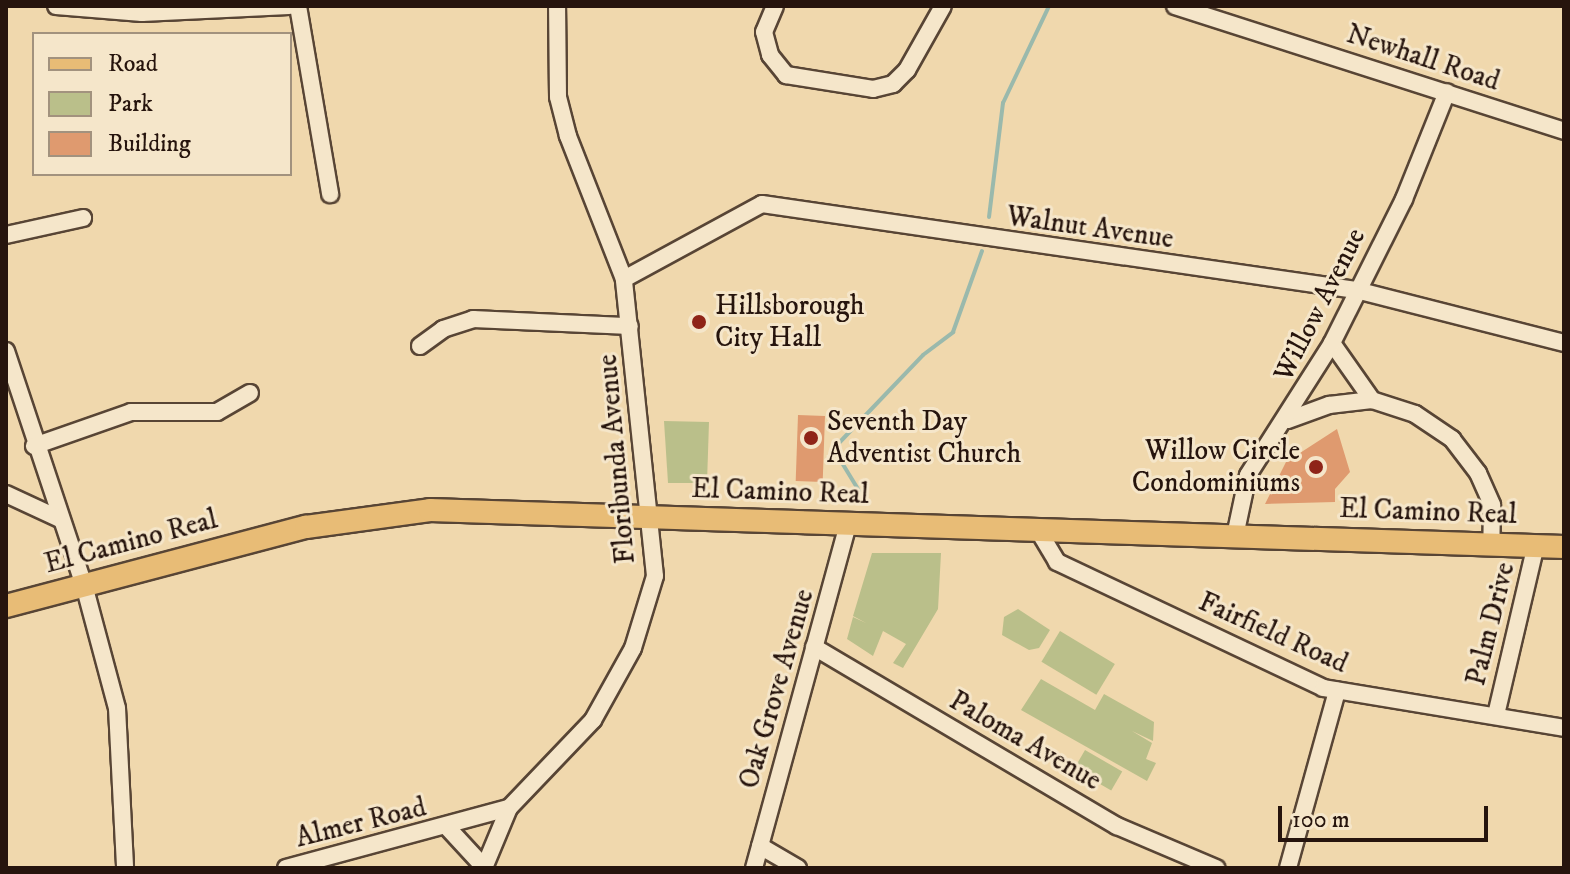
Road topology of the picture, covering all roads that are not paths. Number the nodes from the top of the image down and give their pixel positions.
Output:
1 (56, 6) edge
2 (289, 6) edge
3 (298, 6) edge
4 (557, 6) edge
5 (775, 6) edge
6 (943, 6) edge
7 (1175, 6) edge
8 (1447, 92) junction
9 (1564, 131) edge
10 (330, 194) dead end
11 (83, 218) dead end
12 (6, 235) edge
13 (624, 279) junction
14 (1356, 290) junction
15 (630, 326) junction
16 (1332, 343) junction
17 (1564, 343) edge
18 (420, 346) dead end
19 (6, 351) edge
20 (250, 393) dead end
21 (1372, 400) junction
22 (1288, 420) junction
23 (34, 446) junction
24 (6, 494) edge
25 (652, 517) junction
26 (60, 519) junction
27 (848, 524) junction
28 (1038, 530) junction
29 (1235, 536) junction
30 (1491, 544) junction
31 (1536, 545) junction
32 (1564, 547) edge
33 (84, 585) junction
34 (6, 606) edge
35 (814, 647) junction
36 (1337, 691) junction
37 (1496, 715) junction
38 (1564, 728) edge
39 (509, 808) junction
40 (448, 828) junction
41 (760, 846) junction
42 (484, 867) edge
43 (125, 868) edge
44 (286, 868) edge
45 (754, 868) edge
46 (798, 868) edge
47 (1216, 868) edge
48 (1288, 868) edge

1 - 2 street
3 - 10 street
4 - 13 street, Floribunda Avenue
5 - 6 street
7 - 8 street, Newhall Road
8 - 9 street, Newhall Road
8 - 14 street, Willow Avenue
11 - 12 street
13 - 14 street, Walnut Avenue
13 - 15 street, Floribunda Avenue
14 - 16 street, Willow Avenue
14 - 17 street, Walnut Avenue
15 - 18 street
15 - 25 street, Floribunda Avenue
16 - 21 street
16 - 22 street, Willow Avenue
19 - 23 street
20 - 23 street
21 - 22 street
21 - 30 street
22 - 29 street, Willow Avenue
23 - 26 street
24 - 26 street
25 - 27 main road, El Camino Real
25 - 33 main road, El Camino Real
25 - 39 street, Floribunda Avenue
26 - 33 street
27 - 28 main road, El Camino Real
27 - 35 street, Oak Grove Avenue
28 - 29 main road, El Camino Real
28 - 36 street, Fairfield Road
29 - 30 main road, El Camino Real
30 - 31 main road, El Camino Real
31 - 32 main road, El Camino Real
31 - 37 street, Palm Drive
33 - 34 main road, El Camino Real
33 - 43 street
35 - 41 street, Oak Grove Avenue
35 - 47 street, Paloma Avenue
36 - 37 street, Fairfield Road
36 - 48 street
37 - 38 street, Fairfield Road
39 - 40 street, Almer Road
39 - 42 street, Floribunda Avenue
40 - 42 street, Almer Road
40 - 44 street, Almer Road
41 - 45 street, Oak Grove Avenue
41 - 46 street

